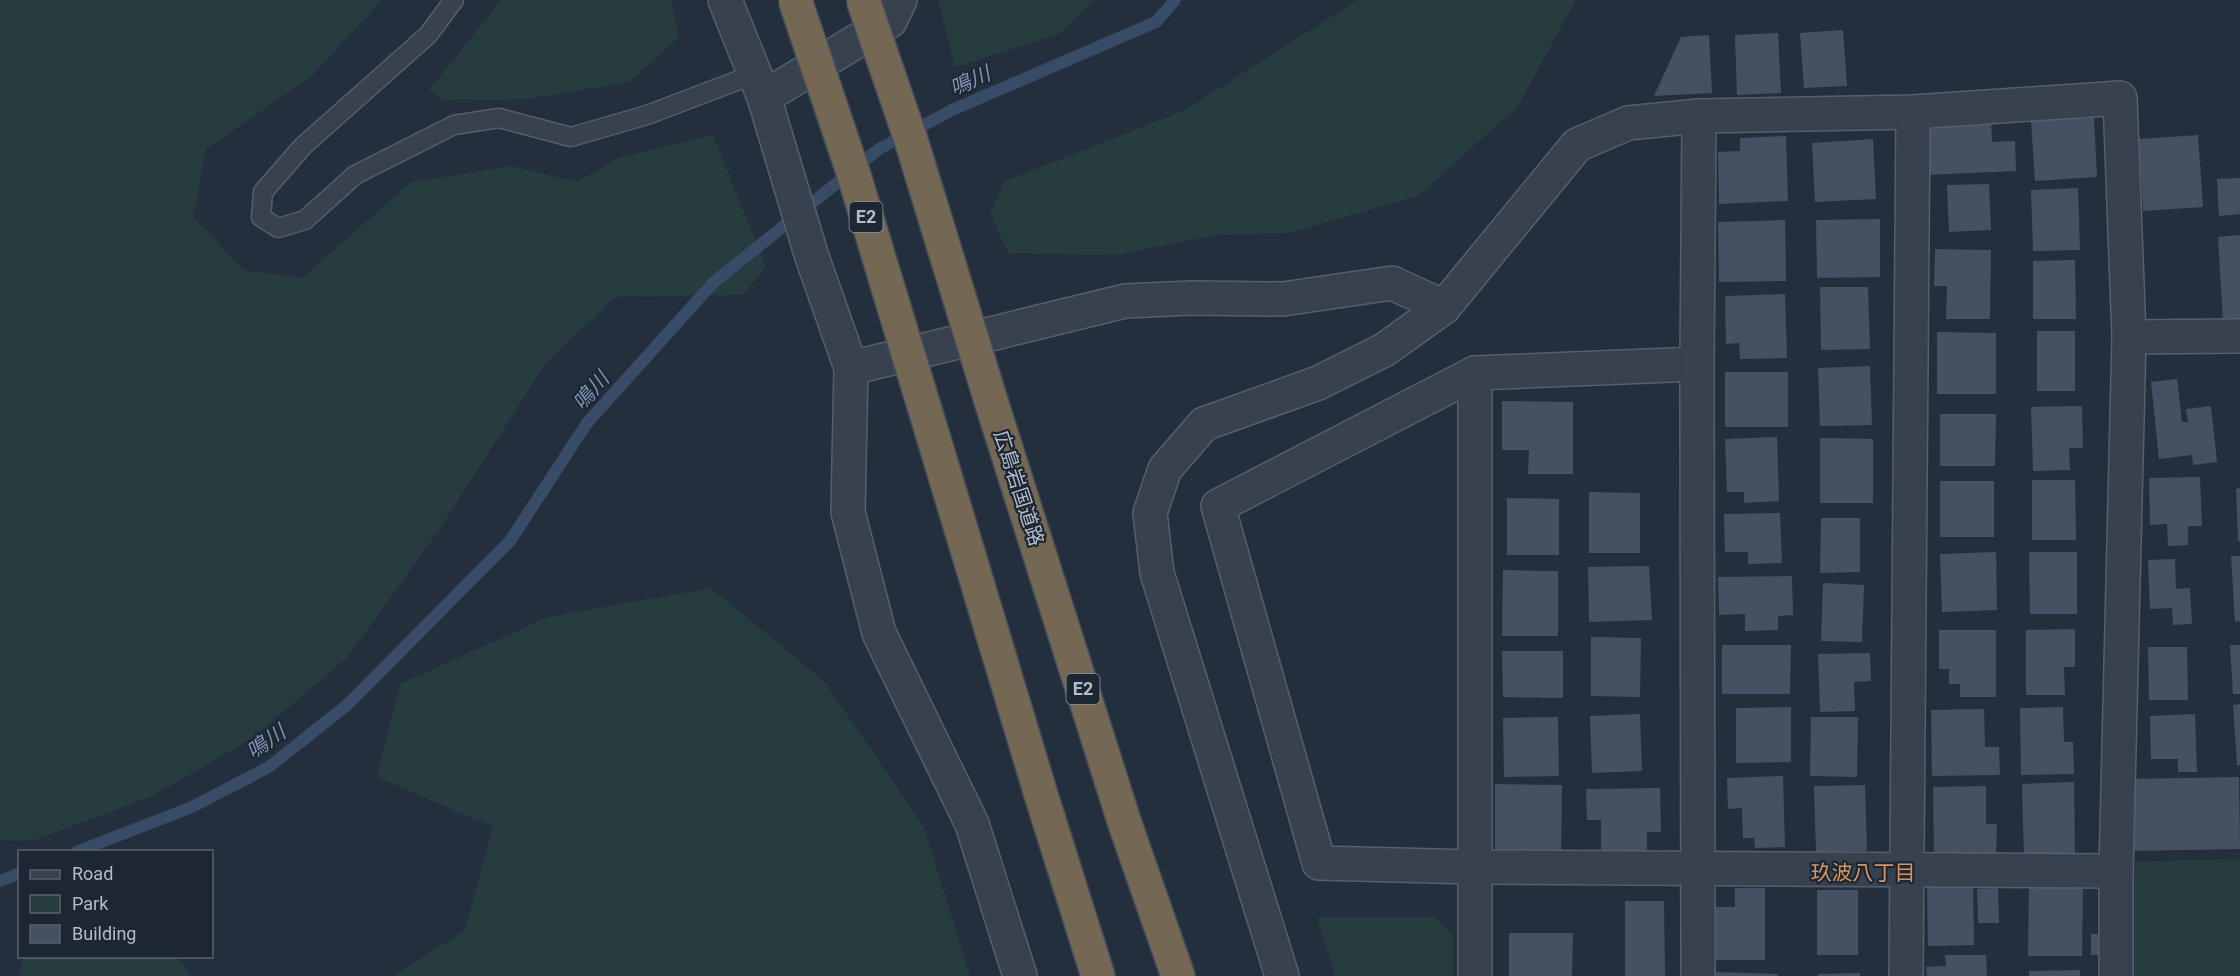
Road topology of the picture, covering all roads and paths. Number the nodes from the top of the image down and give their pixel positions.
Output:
1 (454, 0) edge
2 (725, 0) edge
3 (795, 0) edge
4 (864, 0) edge
5 (900, 0) edge
6 (760, 86) junction
7 (1913, 112) junction
8 (1699, 116) junction
9 (1444, 307) junction
10 (2240, 336) edge
11 (2128, 337) junction
12 (1697, 364) junction
13 (851, 368) junction
14 (1475, 373) junction
15 (1474, 867) junction
16 (1699, 868) junction
17 (1905, 870) junction
18 (2116, 871) junction
19 (1020, 976) edge
20 (1098, 976) edge
21 (1178, 976) edge
22 (1282, 976) edge
23 (1475, 976) edge
24 (1698, 976) edge
25 (1906, 976) edge
26 (2116, 976) edge

1 - 6 lane
2 - 6 street
3 - 20 highway, E2, bridge
4 - 21 highway, 広島岩国道路 / E2, bridge
5 - 6 street
6 - 13 street
7 - 8 street
7 - 11 street
7 - 17 street
8 - 9 street
8 - 12 street
9 - 13 street
9 - 22 street
10 - 11 street
11 - 18 street
12 - 14 street
12 - 16 street
13 - 19 street
14 - 15 street
14 - 15 street
15 - 16 street
15 - 23 street
16 - 17 street
16 - 24 street
17 - 18 street
17 - 25 street
18 - 26 street

